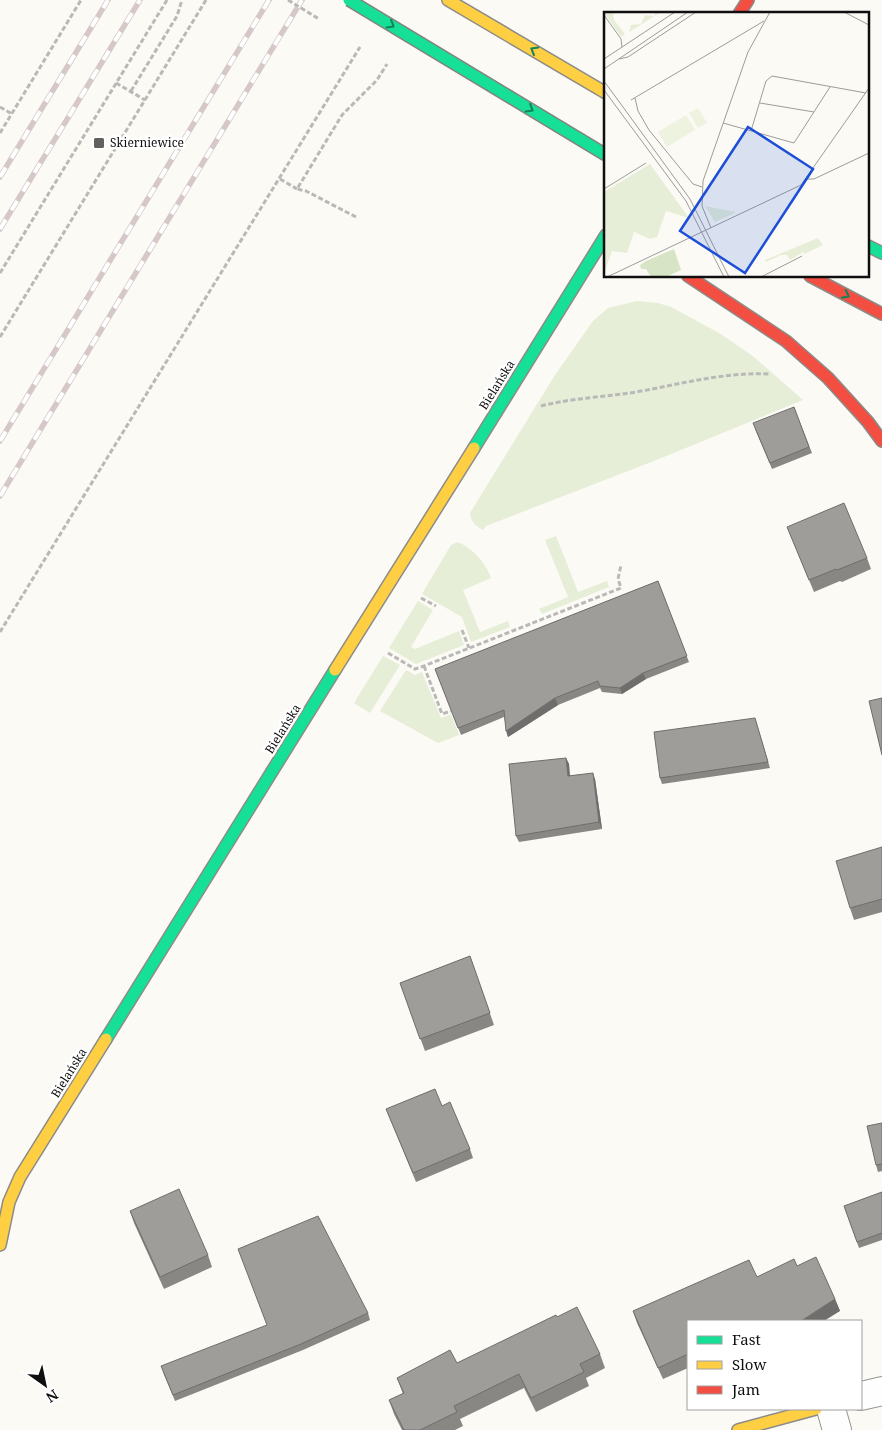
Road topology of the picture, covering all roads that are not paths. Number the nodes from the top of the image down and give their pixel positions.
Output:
1 (349, 0) edge
2 (448, 0) edge
3 (748, 0) edge
4 (740, 12) edge
5 (604, 92) edge
6 (604, 154) edge
7 (604, 238) edge
8 (870, 247) edge
9 (882, 253) edge
10 (691, 278) edge
11 (814, 278) edge
12 (882, 314) edge
13 (882, 441) edge
14 (0, 1245) edge
15 (882, 1390) edge
16 (862, 1396) edge
17 (812, 1410) edge
18 (831, 1410) edge
19 (738, 1430) edge
20 (837, 1430) edge

1 -> 6 street, bridge
5 -> 2 street
3 - 4 street
7 - 14 street, Bielańska
8 - 9 street
10 - 13 street
11 -> 12 street
15 - 16 street
17 - 19 street
18 - 20 street

